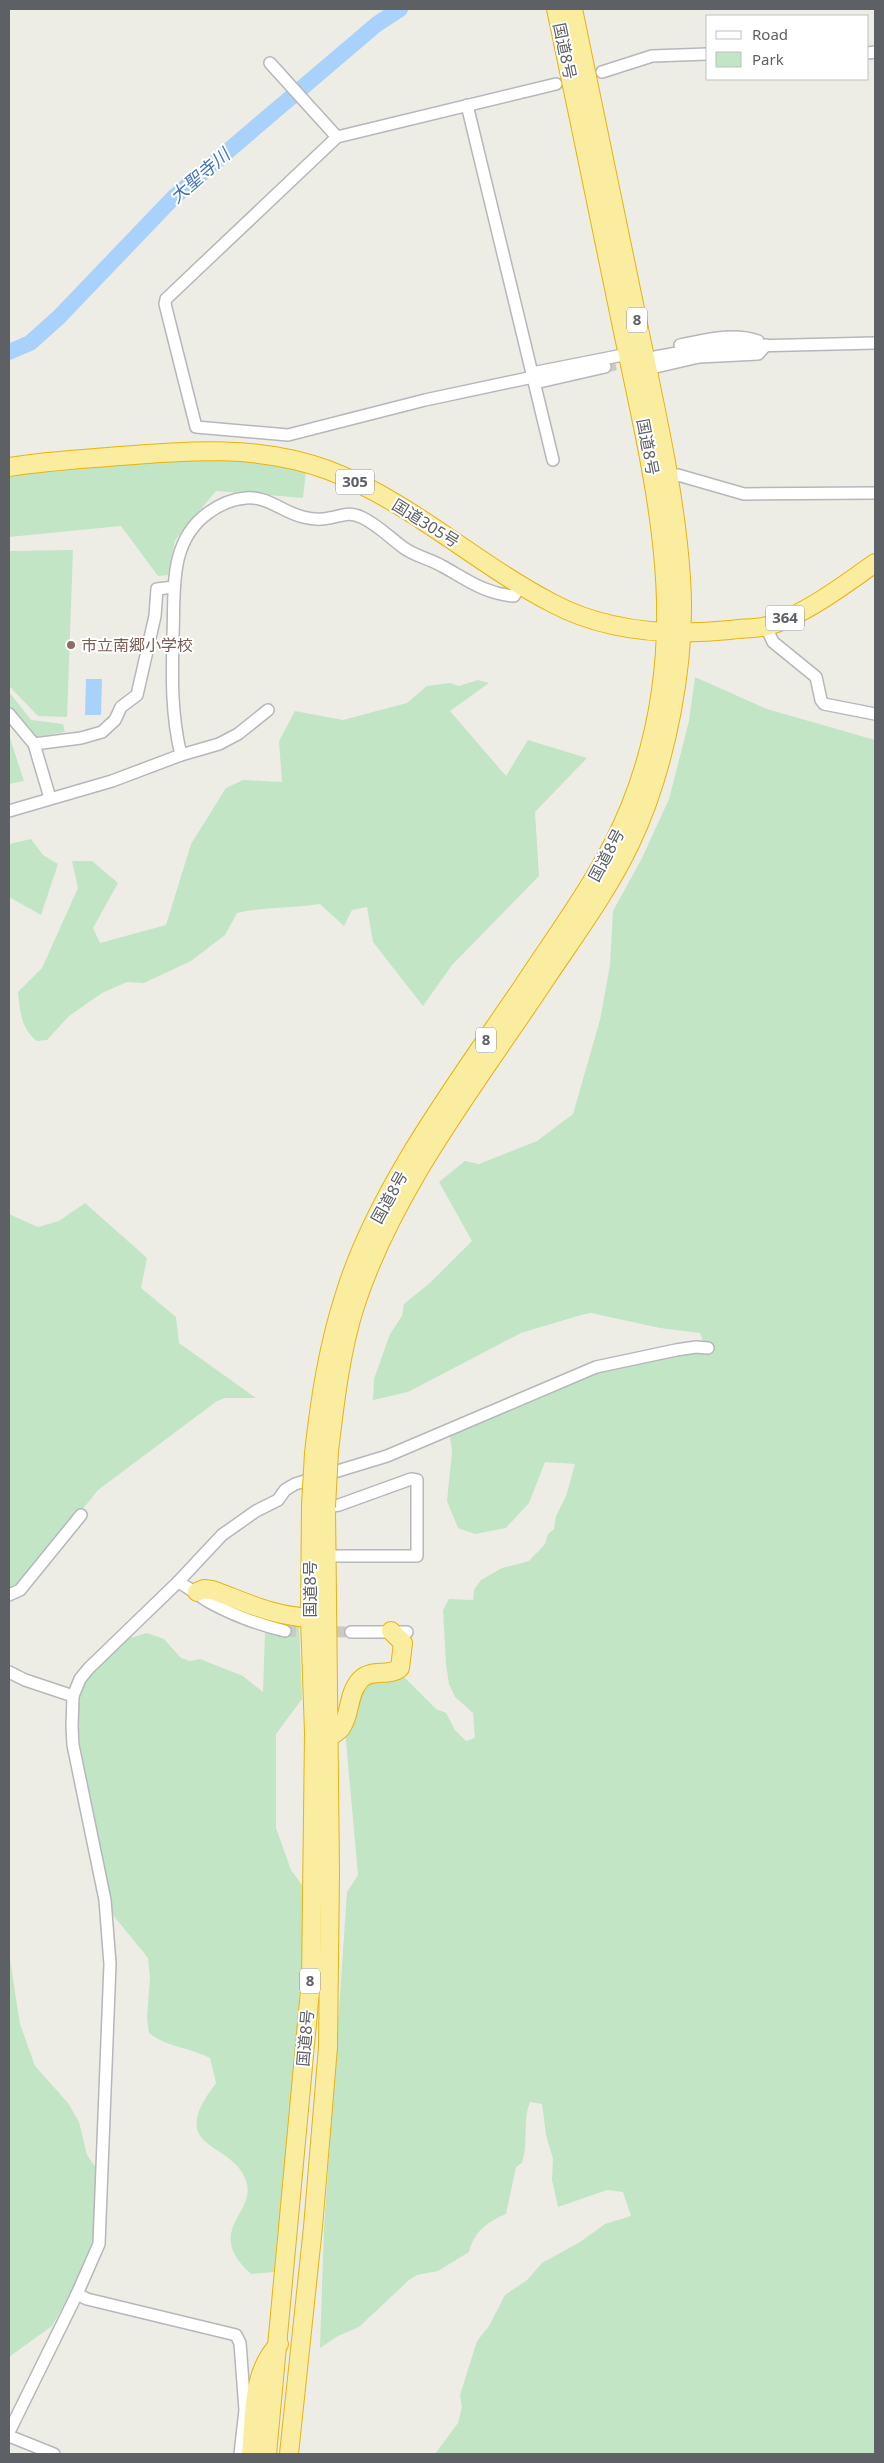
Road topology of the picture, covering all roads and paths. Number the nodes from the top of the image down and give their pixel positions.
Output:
1 (556, 9) edge
2 (573, 9) edge
3 (706, 54) edge
4 (270, 63) dead end
5 (602, 72) dead end
6 (556, 84) dead end
7 (467, 105) junction
8 (333, 133) junction
9 (875, 343) edge
10 (766, 345) junction
11 (643, 358) junction
12 (605, 367) tunnel mouth
13 (534, 378) junction
14 (553, 460) dead end
15 (9, 468) edge
16 (669, 478) junction
17 (875, 493) edge
18 (875, 563) edge
19 (521, 584) junction
20 (174, 586) junction
21 (766, 626) junction
22 (675, 632) junction
23 (268, 710) dead end
24 (9, 714) edge
25 (875, 714) edge
26 (34, 744) junction
27 (181, 755) junction
28 (50, 798) junction
29 (9, 811) edge
30 (708, 1348) dead end
31 (318, 1506) junction
32 (80, 1515) dead end
33 (326, 1556) junction
34 (178, 1582) junction
35 (197, 1592) junction
36 (9, 1595) edge
37 (310, 1618) junction
38 (286, 1631) tunnel mouth
39 (399, 1631) joint
40 (352, 1632) tunnel mouth
41 (9, 1672) edge
42 (73, 1696) junction
43 (328, 1738) junction
44 (313, 2228) junction
45 (78, 2294) junction
46 (279, 2344) junction
47 (9, 2434) edge
48 (54, 2454) edge
49 (240, 2454) edge
50 (252, 2454) edge
51 (267, 2454) edge
52 (289, 2454) edge
53 (299, 2454) edge

1 - 11 highway, 国道8号 / 8
2 - 11 highway, 国道8号 / 8
3 - 5 street
4 - 8 street
6 - 7 street
7 - 8 street
7 - 13 street
8 - 13 street
9 - 10 street
10 - 11 street
10 - 11 street
11 - 13 street
11 - 16 highway, 国道8号 / 8
11 - 22 highway, 国道8号 / 8
12 - 13 street
13 - 14 street
15 - 19 highway, 国道305号 / 305
16 - 17 street
16 - 22 highway, 国道8号 / 8
18 - 21 highway, 364
19 - 20 street
19 - 22 highway, 国道305号 / 305
20 - 26 street
20 - 27 street
21 - 22 highway, 364
21 - 25 street
22 - 31 highway, 国道8号 / 8, bridge
23 - 27 street
24 - 26 street
26 - 28 street
27 - 28 street
28 - 29 street
30 - 34 street
31 - 33 highway, 国道8号 / 8
31 - 33 street
31 - 37 highway, 国道8号 / 8
32 - 36 street
33 - 43 highway, 国道8号 / 8
34 - 35 street
34 - 42 street
35 - 37 highway
35 - 38 street
37 - 46 highway, 国道8号 / 8
39 - 40 street
39 - 43 highway
41 - 42 street
42 - 45 street
43 - 44 highway, 国道8号 / 8
44 - 52 highway, 国道8号 / 8
44 - 53 highway
45 - 47 street
45 - 49 street
46 - 50 highway
46 - 51 highway, 国道8号 / 8
47 - 48 street

